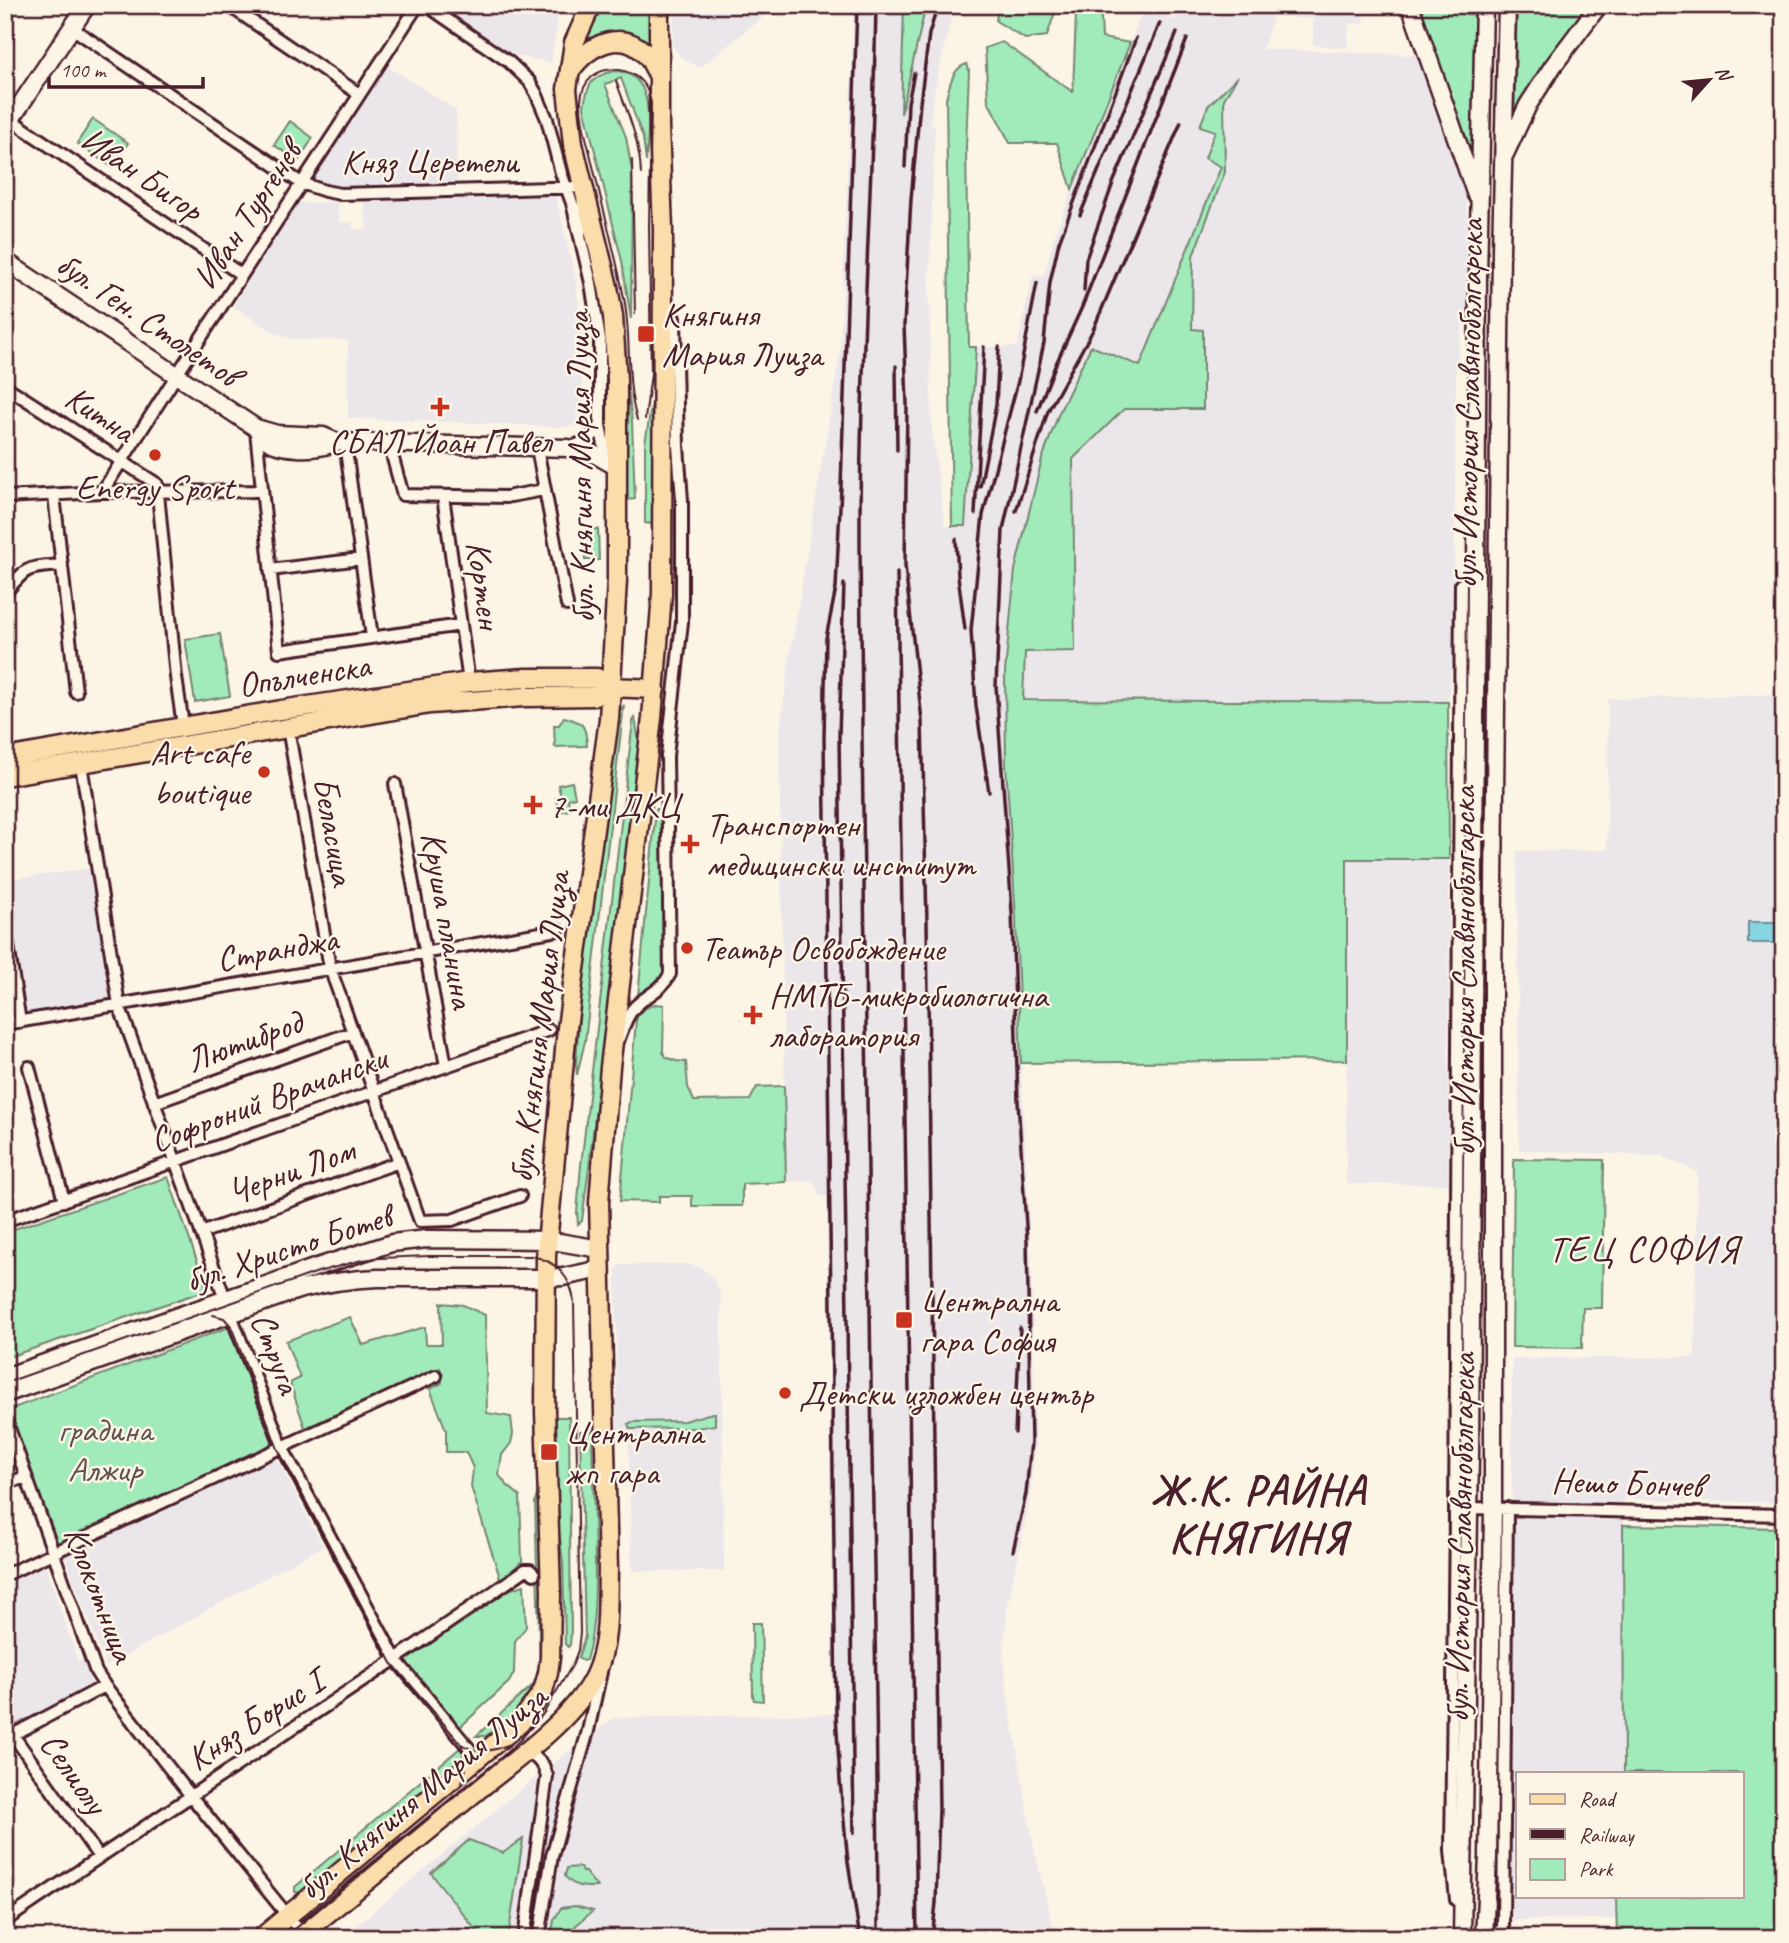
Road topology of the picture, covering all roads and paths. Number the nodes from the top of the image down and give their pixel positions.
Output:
1 (87, 5) edge
2 (228, 5) edge
3 (418, 5) edge
4 (426, 5) edge
5 (591, 5) edge
6 (660, 5) edge
7 (1410, 5) edge
8 (1484, 5) edge
9 (1507, 5) edge
10 (1599, 5) edge
11 (72, 28) junction
12 (568, 74) junction
13 (659, 76) junction
14 (359, 94) junction
15 (8, 124) edge
16 (1503, 159) junction
17 (301, 183) junction
18 (575, 187) junction
19 (1480, 207) junction
20 (580, 235) junction
21 (5, 261) edge
22 (242, 275) junction
23 (663, 290) junction
24 (176, 376) junction
25 (5, 386) edge
26 (600, 425) junction
27 (256, 428) junction
28 (341, 443) junction
29 (389, 444) junction
30 (537, 448) junction
31 (568, 448) junction
32 (121, 461) junction
33 (617, 467) junction
34 (544, 490) junction
35 (261, 491) junction
36 (102, 492) junction
37 (158, 492) junction
38 (54, 495) junction
39 (443, 496) junction
40 (5, 497) edge
41 (361, 559) junction
42 (62, 565) junction
43 (270, 570) junction
44 (1461, 584) dead end
45 (5, 593) edge
46 (567, 606) dead end
47 (461, 625) junction
48 (372, 637) junction
49 (469, 681) junction
50 (611, 687) junction
51 (655, 689) junction
52 (76, 692) dead end
53 (183, 726) junction
54 (288, 728) junction
55 (5, 758) edge
56 (81, 764) junction
57 (5, 776) edge
58 (395, 784) dead end
59 (5, 926) edge
60 (558, 930) dead end
61 (425, 953) junction
62 (330, 968) junction
63 (119, 1005) junction
64 (20, 1022) junction
65 (5, 1024) edge
66 (549, 1030) dead end
67 (353, 1032) junction
68 (446, 1066) junction
69 (29, 1067) dead end
70 (610, 1067) junction
71 (375, 1092) junction
72 (154, 1103) junction
73 (176, 1162) junction
74 (399, 1162) junction
75 (520, 1196) dead end
76 (64, 1201) junction
77 (5, 1221) edge
78 (420, 1221) joint
79 (201, 1233) junction
80 (547, 1240) junction
81 (600, 1249) junction
82 (601, 1269) junction
83 (545, 1278) junction
84 (228, 1308) junction
85 (436, 1376) dead end
86 (5, 1377) edge
87 (5, 1394) edge
88 (5, 1417) edge
89 (280, 1448) junction
90 (26, 1477) junction
91 (5, 1484) edge
92 (1469, 1508) junction
93 (1500, 1508) junction
94 (1784, 1515) edge
95 (54, 1552) junction
96 (5, 1574) edge
97 (534, 1574) dead end
98 (603, 1653) junction
99 (396, 1660) junction
100 (105, 1686) junction
101 (5, 1720) edge
102 (9, 1737) edge
103 (528, 1750) junction
104 (477, 1758) junction
105 (191, 1796) junction
106 (99, 1857) junction
107 (289, 1915) junction
108 (5, 1921) edge
109 (302, 1936) edge
110 (261, 1938) edge
111 (524, 1938) edge
112 (539, 1938) edge
113 (1461, 1938) edge
114 (1484, 1938) edge
115 (1496, 1938) edge

1 - 11 main road
2 - 14 street
3 - 14 street, Иван Тургенев
4 - 18 street
5 - 12 main road, бул. Княгиня Мария Луиза
6 - 13 main road, бул. Княгиня Мария Луиза
7 - 19 main road
8 - 19 main road, бул. История Славянобългарска
9 - 16 main road, бул. История Славянобългарска
10 - 16 main road
11 - 15 main road
11 - 17 street, Княз Церетели
12 - 13 main road
12 - 18 main road, бул. Княгиня Мария Луиза
13 - 23 main road, бул. Княгиня Мария Луиза
14 - 17 street, Иван Тургенев
15 - 22 street, Иван Бигор
16 - 93 main road, бул. История Славянобългарска
17 - 18 street, Княз Церетели
17 - 22 street, Иван Тургенев
18 - 20 street
18 - 20 street
18 - 33 main road, бул. Княгиня Мария Луиза
19 - 92 main road, бул. История Славянобългарска
20 - 26 street
21 - 24 main road, бул. Ген. Столетов
22 - 24 street, Иван Тургенев
23 - 51 main road, бул. Княгиня Мария Луиза
23 - 70 street, бул. Княгиня Мария Луиза
24 - 27 main road, бул. Ген. Столетов
24 - 32 street, Иван Тургенев
25 - 32 street, Китна
26 - 31 street
26 - 33 street
27 - 28 main road, бул. Ген. Столетов
27 - 35 street
28 - 29 main road, бул. Ген. Столетов
28 - 41 street
29 - 30 main road, бул. Ген. Столетов
29 - 39 street
30 - 31 main road, бул. Ген. Столетов
30 - 34 street
31 - 33 main road, бул. Ген. Столетов
32 - 36 street, Иван Тургенев
32 - 37 street, Китна
33 - 50 main road, бул. Княгиня Мария Луиза
34 - 39 street
34 - 46 street
35 - 37 street
35 - 43 street
36 - 37 street
36 - 38 street
37 - 53 street
38 - 40 street
38 - 42 street
39 - 47 street, Кортен
41 - 43 street
41 - 48 street
42 - 45 street
42 - 52 street
43 - 48 street
44 - 113 street, бул. История Славянобългарска
47 - 48 street
47 - 49 street, Кортен
49 - 50 main road, Опълченска
49 - 53 main road, Опълченска
50 - 51 main road, Опълченска
50 - 54 main road, Опълченска
50 - 80 main road, бул. Княгиня Мария Луиза
51 - 70 main road, бул. Княгиня Мария Луиза
53 - 55 main road, Опълченска
54 - 56 main road, Опълченска
54 - 62 street, Беласица
56 - 57 main road, Опълченска
56 - 63 street, Струга
58 - 61 street, Круша планина
59 - 64 street
60 - 61 street, Странджа
61 - 62 street, Странджа
61 - 68 street, Круша планина
62 - 63 street, Странджа
62 - 67 street, Беласица
63 - 64 street, Странджа
63 - 72 street, Струга
64 - 65 street, Странджа
66 - 68 street, Софроний Врачански
67 - 71 street, Беласица
67 - 72 street, Лютиброд
68 - 71 street, Софроний Врачански
69 - 76 street
70 - 81 main road, бул. Княгиня Мария Луиза
71 - 73 street, Софроний Врачански
71 - 74 street, Беласица
72 - 73 street, Струга
73 - 76 street, Софроний Врачански
73 - 79 street, Струга
74 - 78 street, Беласица
74 - 79 street, Черни Лом
75 - 78 street, бул. Христо Ботев
76 - 77 street, Софроний Врачански
79 - 84 street, Струга
80 - 81 main road, бул. Христо Ботев
80 - 83 main road, бул. Княгиня Мария Луиза
80 - 84 main road, бул. Христо Ботев
81 - 82 main road, бул. Княгиня Мария Луиза
82 - 83 main road, бул. Христо Ботев
82 - 98 main road, бул. Княгиня Мария Луиза
83 - 84 main road, бул. Христо Ботев
83 - 104 main road, бул. Княгиня Мария Луиза
84 - 86 main road, бул. Христо Ботев
84 - 87 main road, бул. Христо Ботев
84 - 89 street, Струга
85 - 89 street
88 - 90 street, Клокотница
89 - 95 street
89 - 99 street, Струга
90 - 91 street
90 - 95 street, Клокотница
92 - 93 street, Нешо Бончев
92 - 113 main road, бул. История Славянобългарска
93 - 94 street, Нешо Бончев
93 - 114 main road, бул. История Славянобългарска
93 - 115 street, бул. История Славянобългарска
95 - 96 street
95 - 100 street, Клокотница
97 - 99 street, Княз Борис I
98 - 103 main road, бул. Княгиня Мария Луиза
98 - 112 street
99 - 104 street, Струга
99 - 105 street, Княз Борис I
100 - 102 street
100 - 105 street, Клокотница
101 - 102 street, Селиолу
102 - 106 street, Селиолу
103 - 109 main road, бул. Княгиня Мария Луиза
103 - 111 street
104 - 107 main road, бул. Княгиня Мария Луиза
105 - 106 street, Княз Борис I
105 - 107 street, Клокотница
106 - 108 street, Княз Борис I
107 - 109 street, Клокотница
107 - 110 main road, бул. Княгиня Мария Луиза

